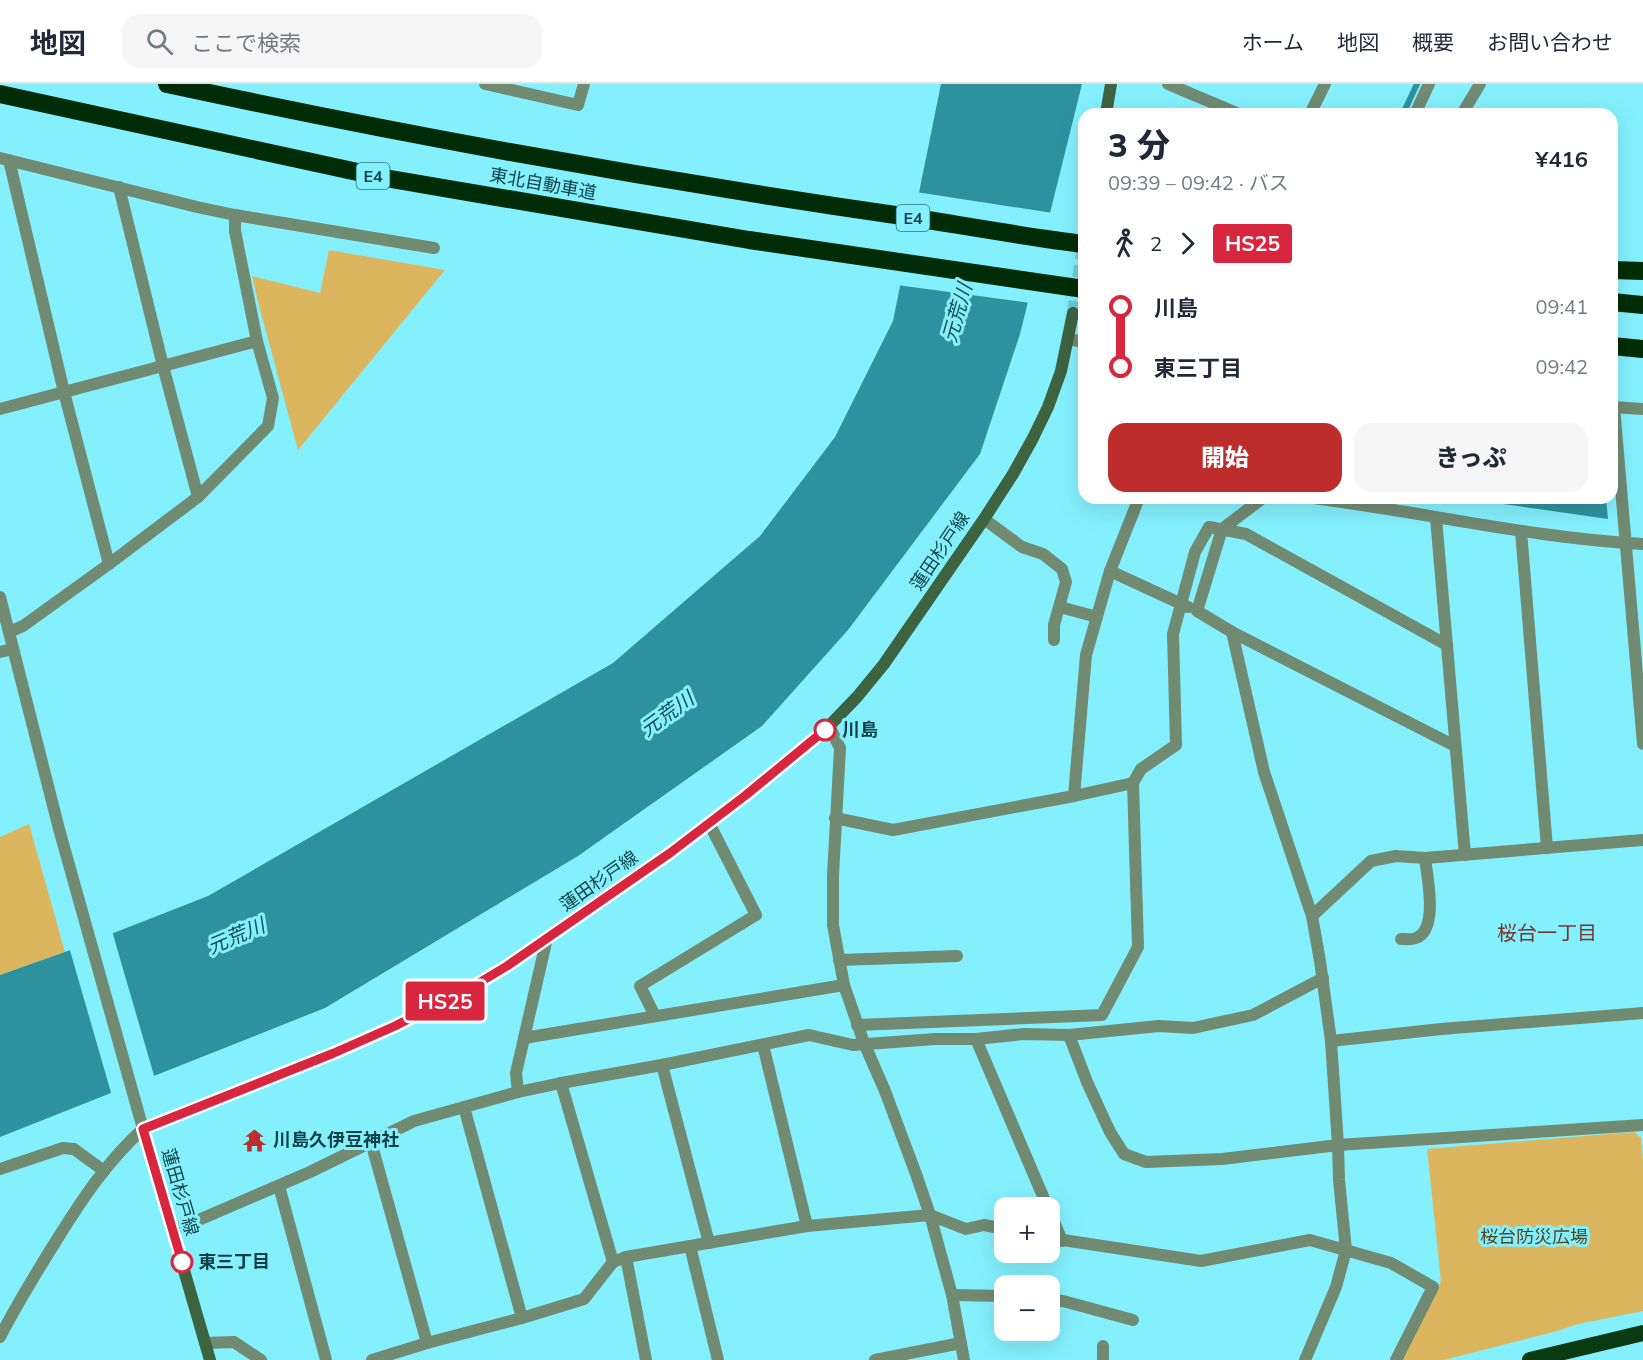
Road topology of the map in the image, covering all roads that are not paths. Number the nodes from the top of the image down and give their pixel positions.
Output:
1 (167, 84) edge
2 (485, 84) edge
3 (584, 84) edge
4 (1111, 84) edge
5 (1168, 84) edge
6 (1325, 84) edge
7 (1429, 84) edge
8 (1480, 84) edge
9 (0, 94) edge
10 (1107, 108) edge
11 (1225, 108) edge
12 (1313, 108) edge
13 (1418, 108) edge
14 (1466, 108) edge
15 (4, 159) edge
16 (119, 187) junction
17 (235, 215) junction
18 (1077, 243) edge
19 (434, 248) dead end
20 (1618, 270) edge
21 (1643, 271) edge
22 (1078, 288) edge
23 (1618, 302) edge
24 (1643, 304) edge
25 (1073, 313) tunnel mouth
26 (1068, 339) junction
27 (257, 341) junction
28 (1078, 341) edge
29 (1618, 347) edge
30 (1643, 349) edge
31 (162, 366) junction
32 (64, 392) junction
33 (1618, 407) edge
34 (0, 409) edge
35 (1643, 409) edge
36 (1618, 459) edge
37 (198, 497) junction
38 (1137, 504) edge
39 (1255, 504) edge
40 (1359, 504) edge
41 (1436, 518) junction
42 (984, 519) junction
43 (1222, 529) junction
44 (1521, 531) junction
45 (1626, 543) junction
46 (1643, 544) edge
47 (109, 564) junction
48 (1110, 571) junction
49 (0, 597) edge
50 (1181, 604) junction
51 (1060, 607) junction
52 (1197, 611) junction
53 (1097, 617) junction
54 (9, 632) junction
55 (1232, 632) junction
56 (1054, 640) dead end
57 (1447, 645) junction
58 (13, 649) junction
59 (0, 652) edge
60 (829, 726) junction
61 (1643, 744) edge
62 (1455, 746) junction
63 (1133, 783) junction
64 (1074, 796) junction
65 (835, 819) junction
66 (709, 823) junction
67 (1643, 840) edge
68 (1547, 848) junction
69 (1465, 855) junction
70 (1425, 858) junction
71 (1312, 916) junction
72 (547, 938) junction
73 (1401, 939) dead end
74 (957, 956) dead end
75 (839, 960) junction
76 (1323, 978) junction
77 (844, 985) junction
78 (1643, 1013) edge
79 (655, 1016) junction
80 (857, 1025) junction
81 (1069, 1035) junction
82 (524, 1038) junction
83 (976, 1039) junction
84 (1331, 1041) junction
85 (864, 1043) junction
86 (763, 1045) junction
87 (662, 1065) junction
88 (561, 1083) junction
89 (518, 1092) junction
90 (464, 1107) junction
91 (1643, 1125) edge
92 (143, 1129) junction
93 (371, 1142) junction
94 (1338, 1145) junction
95 (0, 1169) edge
96 (104, 1171) junction
97 (279, 1186) junction
98 (1043, 1197) edge
99 (930, 1215) junction
100 (807, 1226) junction
101 (994, 1227) edge
102 (173, 1231) junction
103 (1060, 1240) edge
104 (709, 1243) junction
105 (690, 1246) junction
106 (1346, 1250) junction
107 (626, 1257) junction
108 (613, 1262) junction
109 (952, 1295) junction
110 (994, 1296) edge
111 (1060, 1301) edge
112 (522, 1318) junction
113 (1133, 1320) dead end
114 (1643, 1333) edge
115 (0, 1336) edge
116 (205, 1343) junction
117 (427, 1343) junction
118 (961, 1343) junction
119 (1103, 1346) dead end
120 (210, 1360) edge
121 (261, 1360) edge
122 (326, 1360) edge
123 (372, 1360) edge
124 (646, 1360) edge
125 (718, 1360) edge
126 (875, 1360) edge
127 (964, 1360) edge
128 (1103, 1360) edge
129 (1305, 1360) edge
130 (1396, 1360) edge
131 (1530, 1360) edge

1 - 18 highway, 東北自動車道 / E4
2 - 3 street
4 - 10 main road
5 - 11 street
6 - 12 street
7 - 13 street
8 - 14 street
9 - 22 highway, 東北自動車道 / E4
15 - 16 street
15 - 32 street
16 - 17 street
16 - 31 street
17 - 19 street
17 - 27 street
20 - 21 highway
23 - 24 highway
25 - 26 main road, 蓮田杉戸線
26 - 28 street
26 - 42 main road, 蓮田杉戸線
27 - 31 street
27 - 37 street
29 - 30 highway
31 - 32 street
31 - 37 street
32 - 34 street
32 - 47 street
33 - 35 street
36 - 45 street
37 - 47 street
38 - 48 street
39 - 43 street
40 - 41 street
41 - 44 street
41 - 57 street
42 - 51 street
42 - 60 main road, 蓮田杉戸線
43 - 50 street
43 - 52 street
43 - 57 street
44 - 45 street
44 - 68 street
45 - 46 street
45 - 61 street
47 - 54 street
48 - 50 street
48 - 53 street
49 - 54 street
50 - 52 street
50 - 63 street
51 - 53 street
51 - 56 street
52 - 55 street
53 - 64 street
54 - 58 street
55 - 62 street
55 - 71 street
57 - 62 street
58 - 59 street
58 - 92 street
60 - 65 street
60 - 66 main road, 蓮田杉戸線
62 - 69 street
63 - 64 street
63 - 80 street
64 - 65 street
65 - 75 street
66 - 72 main road, 蓮田杉戸線
66 - 79 street
67 - 68 street
68 - 69 street
69 - 70 street
70 - 71 street
70 - 73 street
71 - 76 street
72 - 82 street
72 - 92 main road, 蓮田杉戸線
74 - 75 street
75 - 77 street
76 - 81 street
76 - 84 street
77 - 79 street
77 - 80 street
78 - 84 street
79 - 82 street
80 - 85 street
81 - 83 street
81 - 94 street
82 - 89 street
83 - 85 street
83 - 98 street
84 - 94 street
85 - 86 street
85 - 99 street
86 - 87 street
86 - 100 street
87 - 88 street
87 - 104 street
88 - 89 street
88 - 108 street
89 - 90 street
90 - 93 street
90 - 112 street
91 - 94 street
92 - 96 street
92 - 102 main road, 蓮田杉戸線
93 - 97 street
93 - 117 street
94 - 106 street
95 - 96 street
96 - 115 street
97 - 102 street
97 - 122 street
99 - 100 street
99 - 101 street
99 - 109 street
100 - 104 street
102 - 116 main road, 蓮田杉戸線
103 - 106 street
104 - 105 street
105 - 107 street
105 - 125 street
106 - 129 street
106 - 130 street
107 - 108 street
107 - 124 street
108 - 112 street
109 - 110 street
109 - 118 street
111 - 113 street
112 - 117 street
114 - 131 highway
116 - 120 main road, 蓮田杉戸線
116 - 121 street
117 - 123 street
118 - 126 street
118 - 127 street
119 - 128 street

